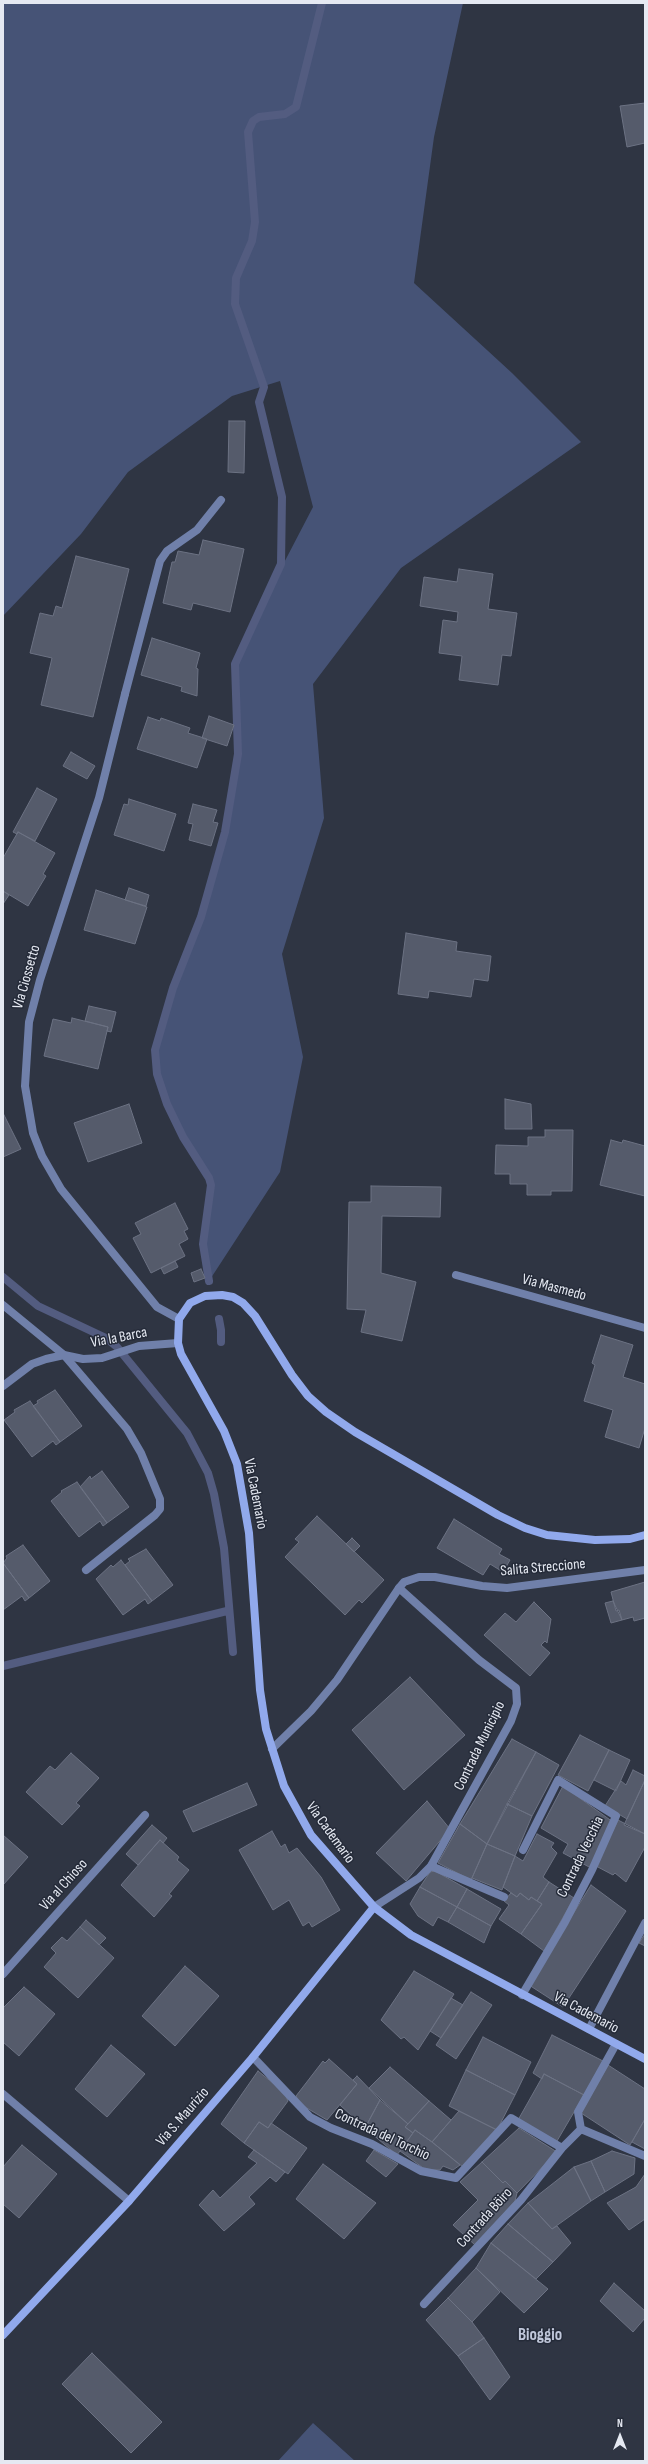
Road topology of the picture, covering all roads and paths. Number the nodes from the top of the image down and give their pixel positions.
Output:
1 (221, 500) dead end
2 (456, 1275) dead end
3 (3, 1305) edge
4 (179, 1319) junction
5 (645, 1328) edge
6 (178, 1343) junction
7 (64, 1355) junction
8 (3, 1386) edge
9 (645, 1535) edge
10 (86, 1570) dead end
11 (645, 1570) edge
12 (399, 1588) junction
13 (272, 1749) junction
14 (145, 1815) dead end
15 (524, 1850) dead end
16 (431, 1866) junction
17 (504, 1897) dead end
18 (374, 1907) junction
19 (645, 1923) edge
20 (3, 1974) edge
21 (522, 1994) junction
22 (589, 2030) junction
23 (616, 2044) junction
24 (253, 2057) junction
25 (645, 2059) edge
26 (3, 2094) edge
27 (581, 2129) junction
28 (562, 2148) junction
29 (645, 2156) edge
30 (130, 2201) junction
31 (424, 2304) dead end
32 (3, 2336) edge

1 - 4 street, Via Ciossetto
2 - 5 street, Via Masmedo
3 - 7 street
4 - 6 street, Via Cademario
4 - 9 street
6 - 7 street, Via la Barca
6 - 13 street, Via Cademario
7 - 8 street, Via la Barca
7 - 10 street
11 - 12 street, Salita Streccione
12 - 13 street
12 - 16 street, Contrada Municipio
13 - 18 street, Via Cademario
14 - 20 street, Via al Chioso
15 - 21 street, Contrada Vecchia
16 - 17 street
16 - 18 street, Contrada Municipio
18 - 21 street, Via Cademario
18 - 24 street, Via S. Maurizio
19 - 22 street
21 - 22 street, Via Cademario
22 - 23 street, Via Cademario
23 - 25 street, Via Cademario
23 - 27 street
24 - 28 street, Contrada del Torchio
24 - 30 street, Via S. Maurizio
26 - 30 street
27 - 28 street
27 - 29 street
28 - 31 street, Contrada Böiro
30 - 32 street, Via S. Maurizio

